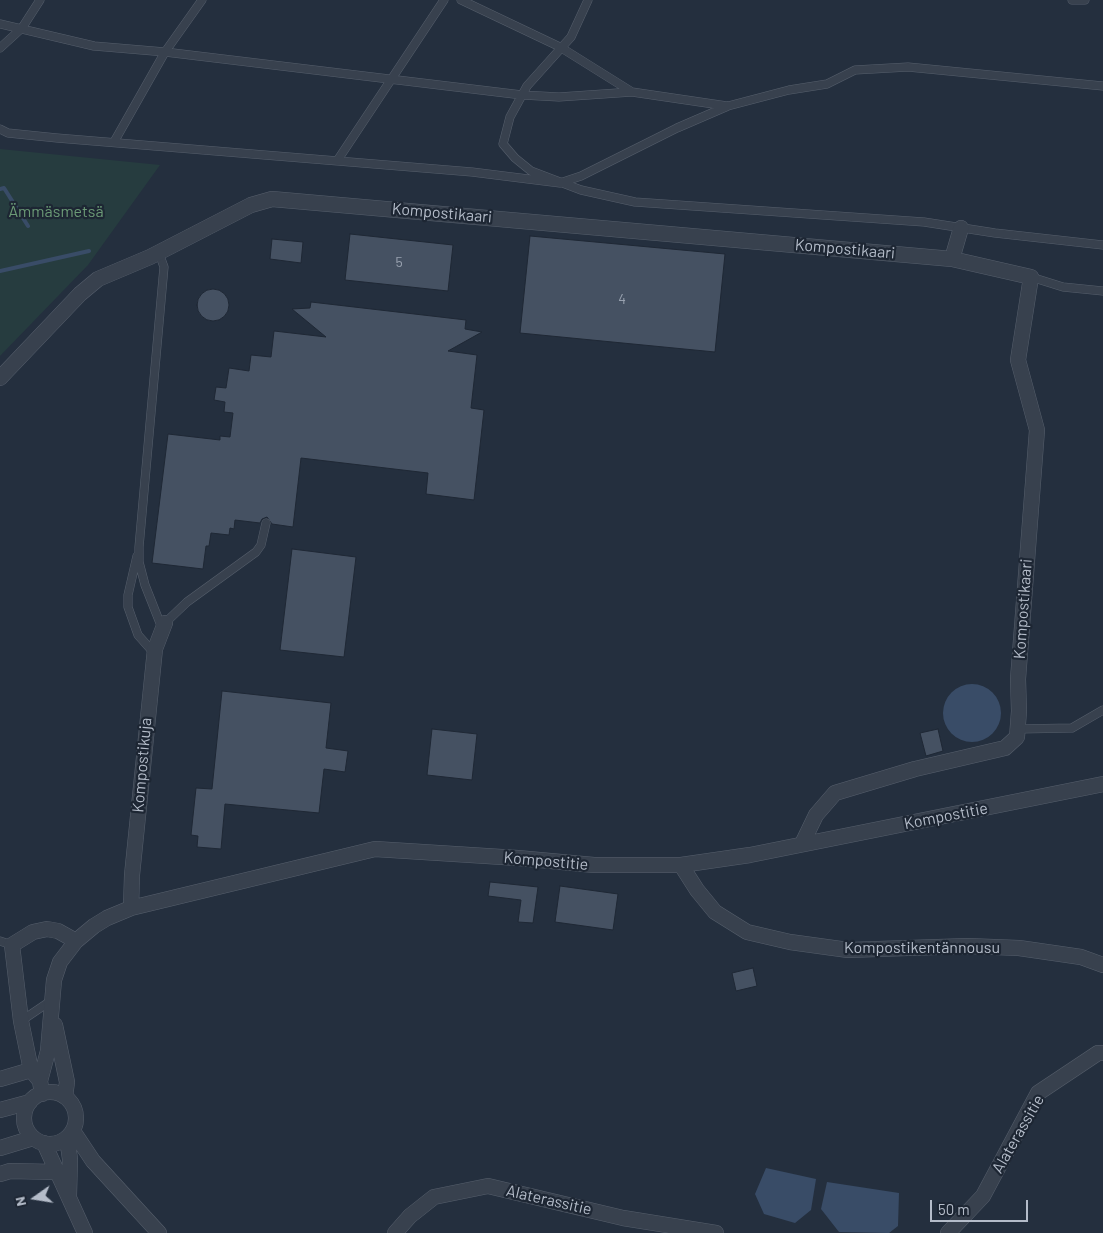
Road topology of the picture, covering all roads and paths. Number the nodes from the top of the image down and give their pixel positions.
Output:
1 (40, 0) edge
2 (202, 0) edge
3 (444, 0) edge
4 (461, 0) edge
5 (588, 0) edge
6 (1072, 0) edge
7 (1084, 0) edge
8 (0, 24) edge
9 (22, 28) junction
10 (560, 47) junction
11 (0, 48) edge
12 (165, 52) junction
13 (390, 80) junction
14 (1103, 86) edge
15 (632, 92) junction
16 (522, 95) junction
17 (728, 106) junction
18 (0, 129) edge
19 (114, 142) junction
20 (337, 161) junction
21 (560, 183) junction
22 (961, 228) junction
23 (1103, 245) edge
24 (159, 253) junction
25 (952, 259) junction
26 (1031, 277) junction
27 (1103, 291) edge
28 (0, 378) edge
29 (266, 524) dead end
30 (139, 547) junction
31 (164, 626) junction
32 (154, 652) junction
33 (1103, 710) edge
34 (1018, 729) junction
35 (1103, 784) edge
36 (802, 844) junction
37 (681, 865) junction
38 (130, 908) junction
39 (76, 941) junction
40 (6, 943) edge
41 (1103, 965) edge
42 (52, 1006) junction
43 (21, 1021) junction
44 (1103, 1053) edge
45 (0, 1079) edge
46 (36, 1087) junction
47 (65, 1097) junction
48 (0, 1110) edge
49 (70, 1134) junction
50 (39, 1141) junction
51 (0, 1148) edge
52 (56, 1172) junction
53 (0, 1174) edge
54 (69, 1198) junction
55 (84, 1233) edge
56 (159, 1233) edge
57 (395, 1233) edge
58 (716, 1233) edge
59 (948, 1233) edge

1 - 9 lane
2 - 12 lane
3 - 13 lane
4 - 10 lane
5 - 10 lane
6 - 7 lane
8 - 9 lane
9 - 11 lane
9 - 12 lane
10 - 15 lane
10 - 16 lane
12 - 13 lane
12 - 19 lane
13 - 16 lane
13 - 20 lane
14 - 17 lane
15 - 16 lane
15 - 17 lane
16 - 21 lane
17 - 21 lane
18 - 19 lane
19 - 20 lane
20 - 21 lane
21 - 22 lane
22 - 23 lane
22 - 25 street
24 - 25 street, Kompostikaari
24 - 28 street, Kompostikaari
24 - 30 lane
25 - 26 street, Kompostikaari
26 - 27 lane
26 - 34 street, Kompostikaari
29 - 31 lane
30 - 31 lane
30 - 32 lane
31 - 32 street, Kompostikuja
32 - 38 street, Kompostikuja
33 - 34 lane
34 - 36 street
35 - 36 street, Kompostitie
36 - 37 street, Kompostitie
37 - 38 street, Kompostitie
37 - 41 street, Kompostikentännousu
38 - 39 street, Kompostitie
39 - 40 street
39 - 42 street, Kompostitie
40 - 43 street
42 - 43 lane
42 - 46 street, Kompostitie
42 - 47 street, Kompostitie
43 - 46 street
44 - 59 street, Alaterassitie
45 - 46 street
46 - 47 street
46 - 48 street
46 - 50 street
47 - 49 street
49 - 50 street
49 - 54 street
49 - 56 street
50 - 51 street
50 - 52 street
52 - 53 street
52 - 54 street
54 - 55 street
57 - 58 street, Alaterassitie

